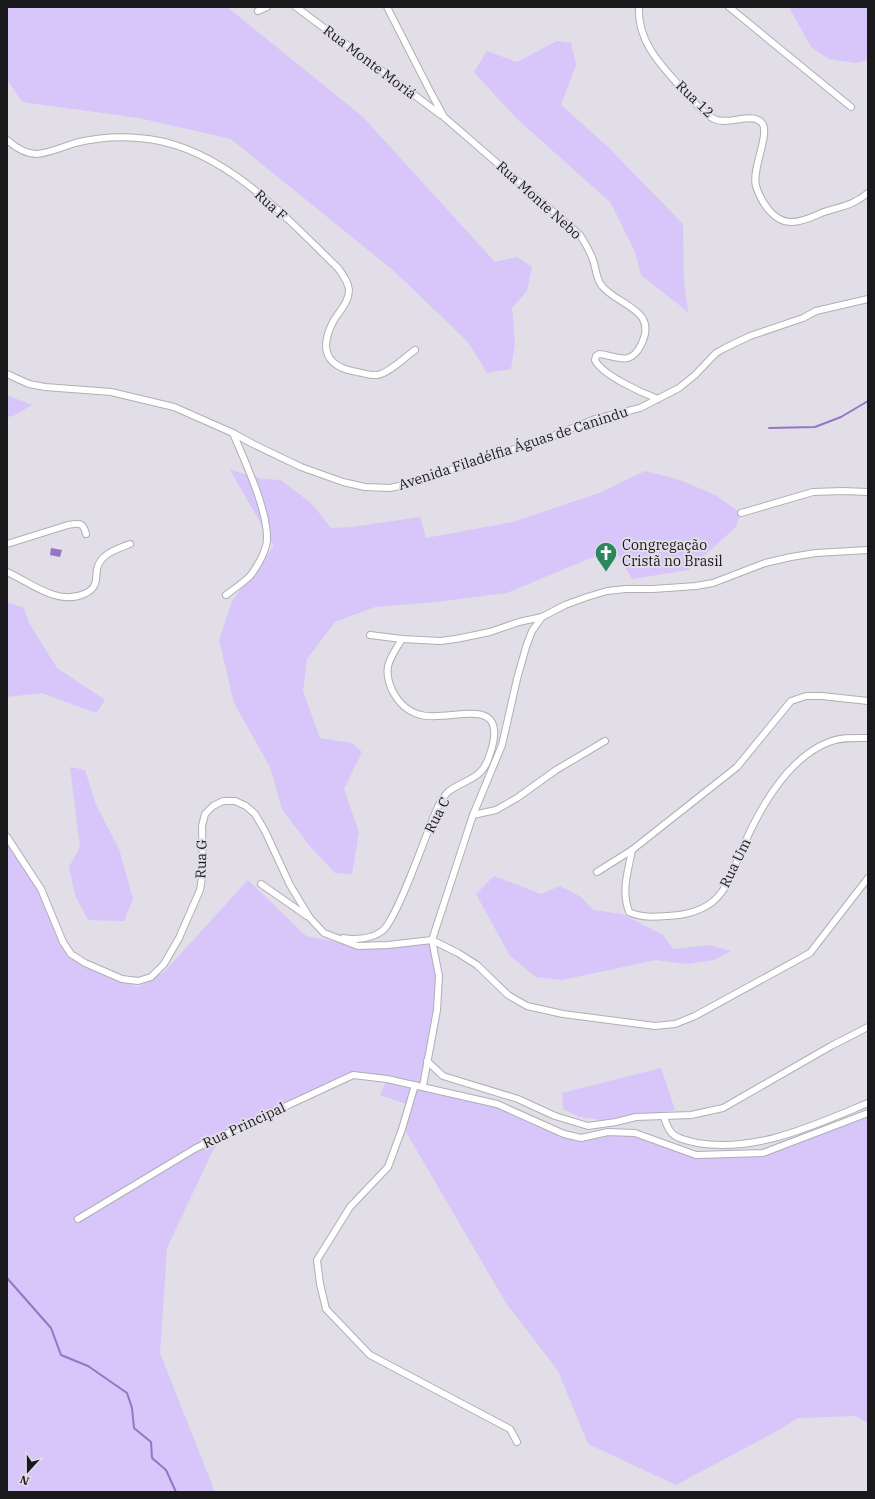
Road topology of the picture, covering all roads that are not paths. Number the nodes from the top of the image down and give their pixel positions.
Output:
1 (267, 7) edge
2 (296, 7) edge
3 (387, 7) edge
4 (639, 7) edge
5 (729, 7) edge
6 (258, 11) dead end
7 (851, 107) dead end
8 (444, 117) junction
9 (7, 140) edge
10 (868, 193) edge
11 (868, 299) edge
12 (415, 350) dead end
13 (7, 374) edge
14 (658, 399) junction
15 (233, 433) junction
16 (868, 492) edge
17 (741, 514) dead end
18 (86, 534) dead end
19 (7, 544) edge
20 (130, 544) dead end
21 (868, 550) edge
22 (7, 572) edge
23 (226, 595) dead end
24 (542, 617) junction
25 (370, 635) dead end
26 (402, 640) junction
27 (868, 701) edge
28 (868, 738) edge
29 (605, 741) dead end
30 (473, 815) junction
31 (7, 837) edge
32 (632, 850) junction
33 (597, 872) dead end
34 (868, 878) edge
35 (261, 884) dead end
36 (310, 918) junction
37 (324, 933) junction
38 (432, 940) junction
39 (868, 1027) edge
40 (427, 1061) junction
41 (415, 1085) junction
42 (422, 1086) junction
43 (868, 1103) edge
44 (868, 1113) edge
45 (664, 1117) junction
46 (78, 1219) dead end
47 (517, 1442) dead end

1 - 6 street
2 - 8 street, Rua Monte Moriá
3 - 8 street, Rua Monte Nebo
4 - 10 street, Rua 12
5 - 7 street
8 - 14 street, Rua Monte Nebo
9 - 12 street, Rua F
11 - 14 street, Avenida Filadélfia Águas de Canindu
13 - 15 street, Avenida Filadélfia Águas de Canindu
14 - 15 street, Avenida Filadélfia Águas de Canindu
15 - 23 street
16 - 17 street
18 - 19 street
20 - 22 street
21 - 24 street
24 - 26 street
24 - 30 street
25 - 26 street
26 - 37 street, Rua C
27 - 32 street
28 - 32 street, Rua Um
29 - 30 street
30 - 38 street
31 - 36 street, Rua G
32 - 33 street
34 - 38 street
35 - 36 street
36 - 37 street, Rua G
37 - 38 street, Rua G
38 - 40 street
39 - 45 street
40 - 42 street
40 - 45 street
41 - 42 street, Rua Principal
41 - 46 street, Rua Principal
41 - 47 street
42 - 44 street, Rua Principal
43 - 45 street

